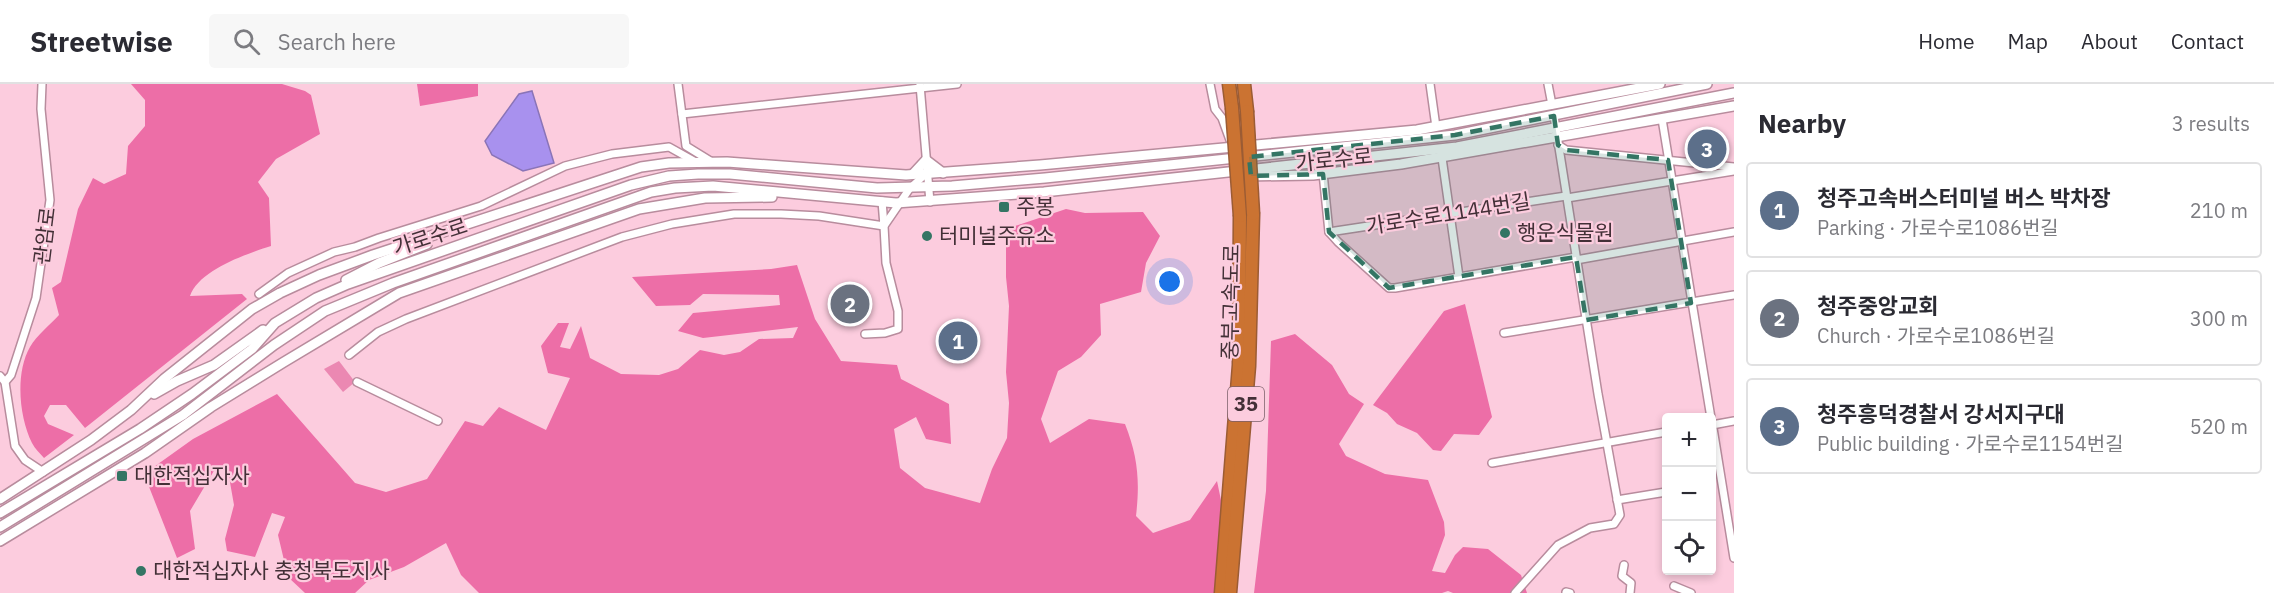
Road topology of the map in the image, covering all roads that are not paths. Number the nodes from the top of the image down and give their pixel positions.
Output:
1 (42, 84) edge
2 (678, 84) edge
3 (957, 84) edge
4 (1210, 84) edge
5 (1229, 84) edge
6 (1244, 84) edge
7 (1430, 84) edge
8 (1548, 84) edge
9 (1660, 84) edge
10 (1707, 84) edge
11 (920, 86) edge
12 (1734, 93) edge
13 (1552, 105) junction
14 (1734, 106) edge
15 (682, 114) junction
16 (1554, 116) junction
17 (1662, 119) junction
18 (1436, 127) junction
19 (1557, 137) junction
20 (1233, 148) junction
21 (1442, 158) junction
22 (926, 160) junction
23 (1668, 160) junction
24 (694, 161) junction
25 (712, 162) junction
26 (1734, 169) edge
27 (927, 173) junction
28 (943, 173) junction
29 (1323, 173) junction
30 (913, 174) junction
31 (1177, 177) junction
32 (1671, 181) junction
33 (929, 187) junction
34 (910, 188) junction
35 (827, 196) junction
36 (1566, 197) junction
37 (882, 201) junction
38 (900, 202) junction
39 (930, 202) junction
40 (1450, 214) junction
41 (469, 224) junction
42 (884, 226) junction
43 (1329, 232) junction
44 (1734, 232) edge
45 (1681, 241) junction
46 (1576, 258) junction
47 (1460, 277) junction
48 (259, 294) dead end
49 (1734, 295) edge
50 (316, 298) junction
51 (1691, 303) junction
52 (1586, 320) junction
53 (275, 322) junction
54 (1504, 333) dead end
55 (865, 334) dead end
56 (349, 355) dead end
57 (3, 379) edge
58 (357, 382) dead end
59 (131, 410) junction
60 (1710, 413) edge
61 (438, 421) dead end
62 (1734, 421) edge
63 (1716, 423) edge
64 (1662, 433) edge
65 (1607, 443) junction
66 (1716, 448) edge
67 (1492, 463) dead end
68 (43, 472) junction
69 (1722, 483) junction
70 (1716, 484) edge
71 (1662, 493) edge
72 (0, 499) edge
73 (1617, 500) junction
74 (0, 513) edge
75 (0, 527) edge
76 (0, 541) edge
77 (1734, 558) edge
78 (1624, 565) dead end
79 (1674, 586) dead end
80 (1517, 592) edge
81 (1221, 593) edge
82 (1230, 593) edge
83 (1630, 593) edge
84 (1691, 593) edge

1 - 57 street, 관암로
2 - 15 street
3 - 11 street
4 - 20 street
5 - 81 highway, 중부고속도로 / 35, bridge
6 - 82 highway, 중부고속도로 / 35, bridge
7 - 18 street
8 - 13 street
9 - 13 main road, 가로수로
10 - 16 main road, 가로수로
11 - 15 street
11 - 22 street
12 - 19 main road, 가로수로
13 - 18 main road, 가로수로
14 - 17 main road
15 - 25 street
16 - 19 street
16 - 33 main road, 가로수로
17 - 19 main road
17 - 23 street
18 - 20 main road, 가로수로
19 - 21 main road
19 - 23 street
19 - 31 main road, 가로수로
19 - 36 street
20 - 28 main road, 가로수로
21 - 29 main road
21 - 40 street
22 - 27 street
22 - 28 main road
22 - 30 main road
23 - 26 street
23 - 32 street
24 - 25 main road, 가로수로
24 - 41 main road, 가로수로
24 - 48 street
25 - 30 main road, 가로수로
26 - 32 street, 가로수로1144번길
27 - 28 main road, 가로수로
27 - 30 main road, 가로수로
27 - 33 street
27 - 34 street
29 - 31 main road
29 - 43 street
31 - 39 main road, 가로수로
32 - 36 street, 가로수로1144번길
32 - 45 street
33 - 34 main road, 가로수로
33 - 39 street
34 - 38 street
34 - 50 main road, 가로수로
35 - 37 main road, 가로수로
35 - 75 main road, 가로수로
35 - 76 main road, 가로수로
36 - 40 street, 가로수로1144번길
36 - 46 street
37 - 38 main road, 가로수로
37 - 42 street
38 - 39 main road, 가로수로
38 - 42 street
40 - 43 street, 가로수로1144번길
40 - 47 street
41 - 50 main road
41 - 59 main road, 가로수로
42 - 55 street
42 - 56 street
43 - 47 street
44 - 45 street
45 - 46 street
45 - 51 street
46 - 47 street
46 - 52 street
49 - 51 street
50 - 53 main road, 가로수로
51 - 52 street
51 - 60 street
52 - 54 street
52 - 65 street
53 - 59 main road
53 - 74 main road, 가로수로
57 - 68 street, 관암로
58 - 61 street
59 - 68 main road, 가로수로
62 - 63 street
64 - 65 street
65 - 67 street
65 - 73 street
66 - 69 street
68 - 72 main road, 가로수로
69 - 70 street
69 - 77 street
71 - 73 street
73 - 80 street
78 - 83 street
79 - 84 street

